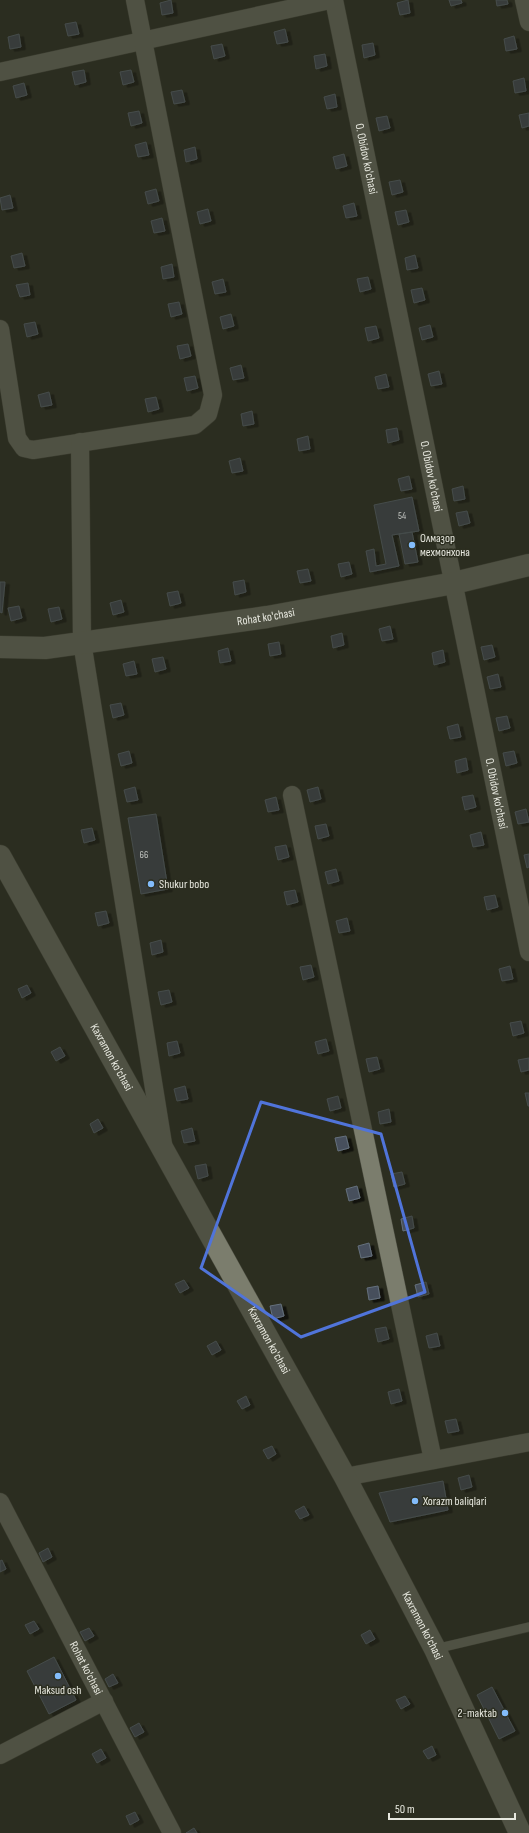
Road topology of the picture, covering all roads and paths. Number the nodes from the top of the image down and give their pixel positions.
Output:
1 (135, 0) edge
2 (330, 0) edge
3 (334, 0) edge
4 (524, 0) edge
5 (529, 22) edge
6 (143, 40) junction
7 (0, 72) edge
8 (0, 329) edge
9 (80, 442) junction
10 (529, 565) edge
11 (454, 583) junction
12 (82, 642) junction
13 (0, 647) edge
14 (292, 795) dead end
15 (1, 858) edge
16 (529, 952) edge
17 (164, 1151) junction
18 (529, 1442) edge
19 (433, 1460) junction
20 (345, 1477) junction
21 (0, 1502) edge
22 (529, 1627) edge
23 (435, 1649) junction
24 (104, 1701) junction
25 (0, 1755) edge
26 (172, 1833) edge
27 (520, 1833) edge

1 - 6 street
2 - 6 street
3 - 11 street, O. Obidov ko'chasi
4 - 5 street
6 - 7 street
6 - 9 street
8 - 9 street
9 - 12 street
10 - 11 street, Rohat ko'chasi
11 - 12 street, Rohat ko'chasi
11 - 16 street, O. Obidov ko'chasi
12 - 13 street, Rohat ko'chasi
12 - 17 street
14 - 19 street
15 - 17 street, Kaxramon ko'chasi
17 - 20 street, Kaxramon ko'chasi
18 - 19 street
19 - 20 street
20 - 23 street, Kaxramon ko'chasi
21 - 24 street, Rohat ko'chasi
22 - 23 lane
23 - 27 street, Kaxramon ko'chasi
24 - 25 street
24 - 26 street, Rohat ko'chasi

